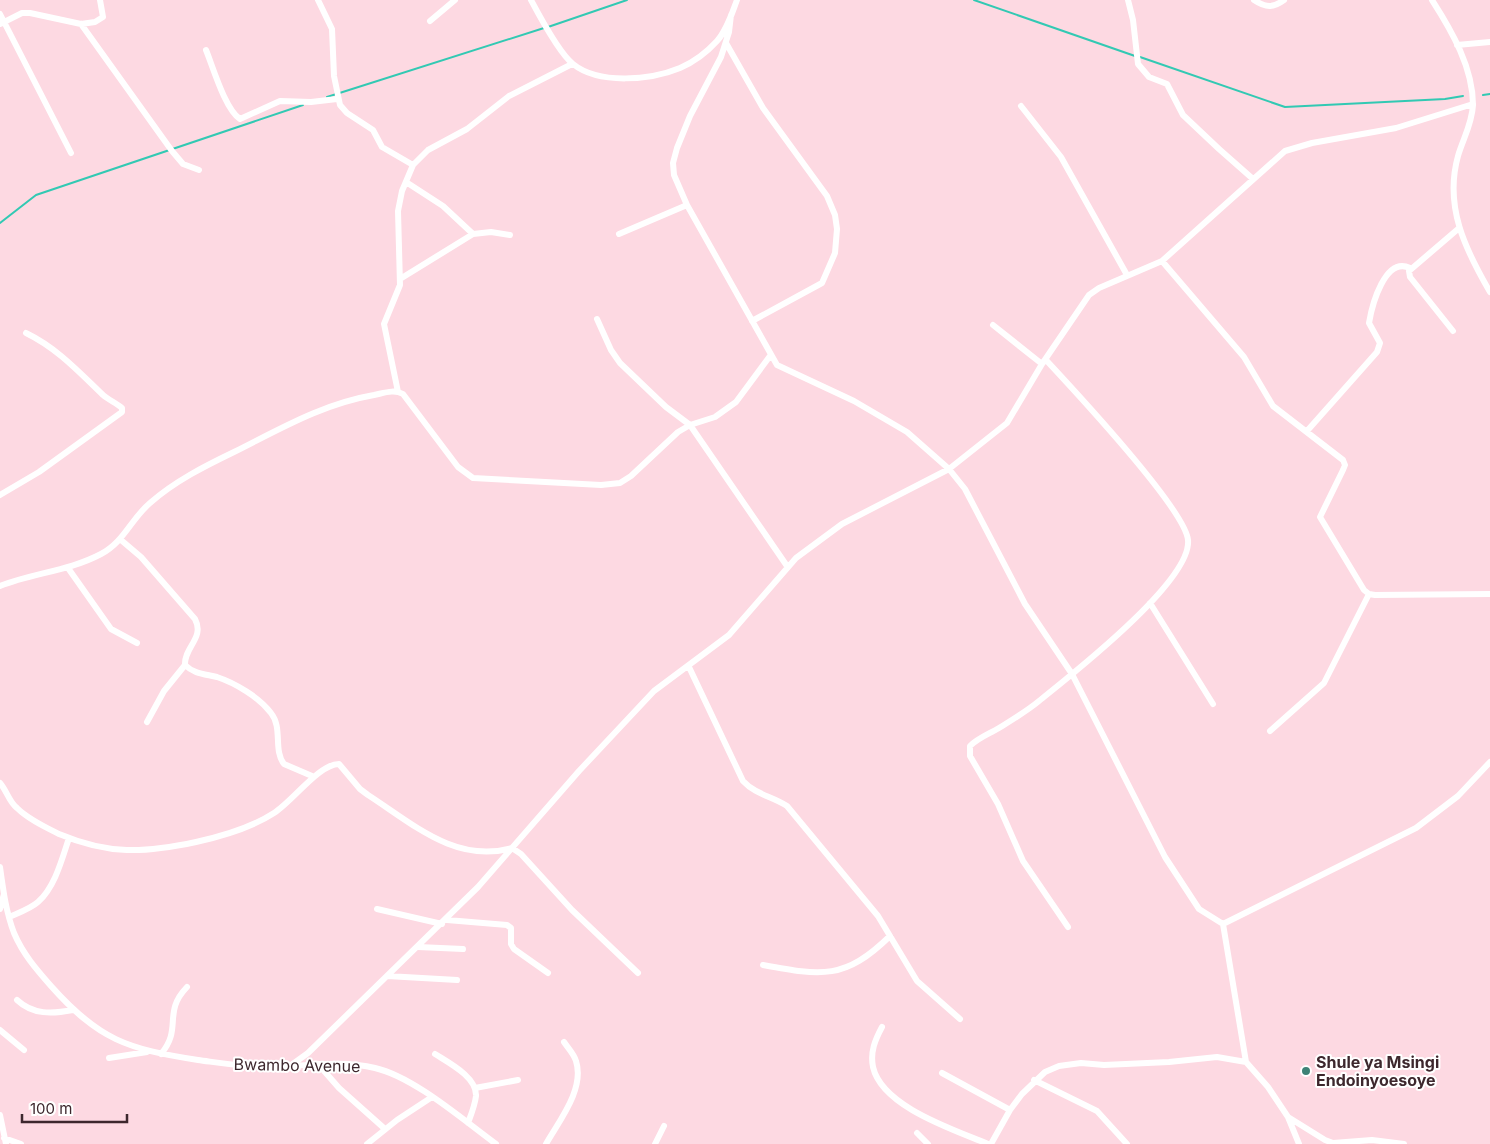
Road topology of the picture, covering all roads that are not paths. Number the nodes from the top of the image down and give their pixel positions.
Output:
1 (100, 0) edge
2 (318, 0) edge
3 (455, 0) edge
4 (531, 0) edge
5 (737, 0) edge
6 (1128, 0) edge
7 (1254, 0) edge
8 (1284, 0) edge
9 (1432, 0) edge
10 (0, 14) edge
11 (731, 15) junction
12 (430, 21) dead end
13 (2, 23) edge
14 (81, 24) junction
15 (1490, 42) edge
16 (726, 43) junction
17 (1458, 45) junction
18 (206, 50) dead end
19 (572, 64) junction
20 (338, 99) junction
21 (1473, 104) junction
22 (1021, 106) dead end
23 (71, 153) dead end
24 (413, 165) junction
25 (198, 170) dead end
26 (1253, 179) junction
27 (406, 182) junction
28 (687, 205) junction
29 (1458, 229) junction
30 (473, 234) junction
31 (619, 234) dead end
32 (510, 235) dead end
33 (1162, 261) junction
34 (1410, 268) junction
35 (1127, 275) junction
36 (400, 279) junction
37 (1490, 292) edge
38 (597, 319) dead end
39 (752, 321) junction
40 (993, 325) dead end
41 (1453, 331) dead end
42 (26, 333) dead end
43 (770, 356) junction
44 (1044, 362) junction
45 (398, 392) junction
46 (690, 425) junction
47 (1307, 431) junction
48 (949, 469) junction
49 (0, 495) edge
50 (121, 540) junction
51 (788, 566) junction
52 (68, 568) junction
53 (0, 586) edge
54 (1369, 594) junction
55 (1490, 594) edge
56 (1150, 604) junction
57 (138, 643) dead end
58 (185, 665) junction
59 (689, 667) junction
60 (1072, 674) junction
61 (1213, 704) dead end
62 (147, 722) dead end
63 (1270, 731) dead end
64 (1490, 762) edge
65 (312, 776) junction
66 (0, 783) edge
67 (68, 838) junction
68 (512, 848) junction
69 (0, 867) edge
70 (4, 893) junction
71 (0, 909) edge
72 (377, 909) dead end
73 (9, 917) junction
74 (444, 922) junction
75 (1222, 924) junction
76 (1068, 927) dead end
77 (890, 936) junction
78 (418, 947) junction
79 (463, 949) dead end
80 (763, 965) dead end
81 (548, 973) dead end
82 (638, 973) dead end
83 (386, 976) junction
84 (457, 980) dead end
85 (188, 987) dead end
86 (17, 1000) dead end
87 (73, 1010) junction
88 (960, 1020) dead end
89 (882, 1027) dead end
90 (0, 1030) edge
91 (564, 1042) dead end
92 (24, 1050) dead end
93 (148, 1052) junction
94 (161, 1054) junction
95 (435, 1054) dead end
96 (109, 1058) dead end
97 (1246, 1062) junction
98 (318, 1064) junction
99 (290, 1066) junction
100 (942, 1073) dead end
101 (518, 1080) dead end
102 (1034, 1080) junction
103 (475, 1088) junction
104 (432, 1097) junction
105 (1010, 1110) junction
106 (0, 1115) edge
107 (1288, 1117) junction
108 (468, 1123) junction
109 (664, 1126) dead end
110 (385, 1129) junction
111 (917, 1133) dead end
112 (5, 1141) edge
113 (373, 1143) edge
114 (21, 1144) edge
115 (496, 1144) edge
116 (546, 1144) edge
117 (655, 1144) edge
118 (928, 1144) edge
119 (990, 1144) edge
120 (1126, 1144) edge
121 (1299, 1144) edge
122 (1404, 1144) edge

1 - 14 street
2 - 20 street
3 - 12 street
4 - 19 street
5 - 11 street
6 - 26 street
7 - 8 street
9 - 17 street
10 - 13 street
11 - 16 street
11 - 19 street
13 - 14 street
13 - 23 street
14 - 25 street
15 - 17 street
16 - 28 street
16 - 39 street
17 - 21 street
18 - 20 street
19 - 24 street
20 - 24 street
21 - 26 street
21 - 29 street
22 - 35 street
24 - 27 street
26 - 33 street
27 - 30 street
27 - 36 street
28 - 31 street
28 - 39 street
29 - 34 street
29 - 37 street
30 - 32 street
30 - 36 street
33 - 35 street
33 - 47 street
34 - 41 street
34 - 47 street
35 - 44 street
36 - 45 street
38 - 46 street
39 - 43 street
40 - 44 street
42 - 49 street
43 - 46 street
43 - 48 street
44 - 48 street
44 - 56 street
45 - 46 street
45 - 50 street
46 - 51 street
47 - 54 street
48 - 51 street
48 - 60 street
50 - 52 street
50 - 58 street
51 - 59 street
52 - 53 street
52 - 57 street
54 - 55 street
54 - 63 street
56 - 60 street
56 - 61 street
58 - 62 street
58 - 65 street
59 - 68 street
59 - 77 street
60 - 75 street
60 - 76 street
64 - 75 street
65 - 67 street
65 - 68 street
66 - 67 street
67 - 73 street
68 - 74 street
68 - 82 street
69 - 70 street, Bwambo Avenue
70 - 71 street
70 - 73 street, Bwambo Avenue
72 - 74 street
73 - 87 street, Bwambo Avenue
74 - 78 street
74 - 81 street
75 - 97 street
77 - 80 street
77 - 88 street
78 - 79 street
78 - 83 street
83 - 84 street
83 - 99 street
85 - 94 street
86 - 87 street
87 - 93 street, Bwambo Avenue
89 - 119 street
90 - 92 street
91 - 116 street
93 - 94 street, Bwambo Avenue
93 - 96 street
94 - 99 street, Bwambo Avenue
95 - 103 street
97 - 102 street
97 - 107 street
98 - 99 street, Bwambo Avenue
98 - 104 street, Bwambo Avenue
98 - 110 street
100 - 105 street
101 - 103 street
102 - 105 street
102 - 120 street
103 - 108 street
104 - 108 street, Bwambo Avenue
104 - 110 street
105 - 119 street
106 - 112 street
107 - 121 street
107 - 122 street
108 - 115 street, Bwambo Avenue
109 - 117 street
110 - 113 street
111 - 118 street
112 - 114 street

